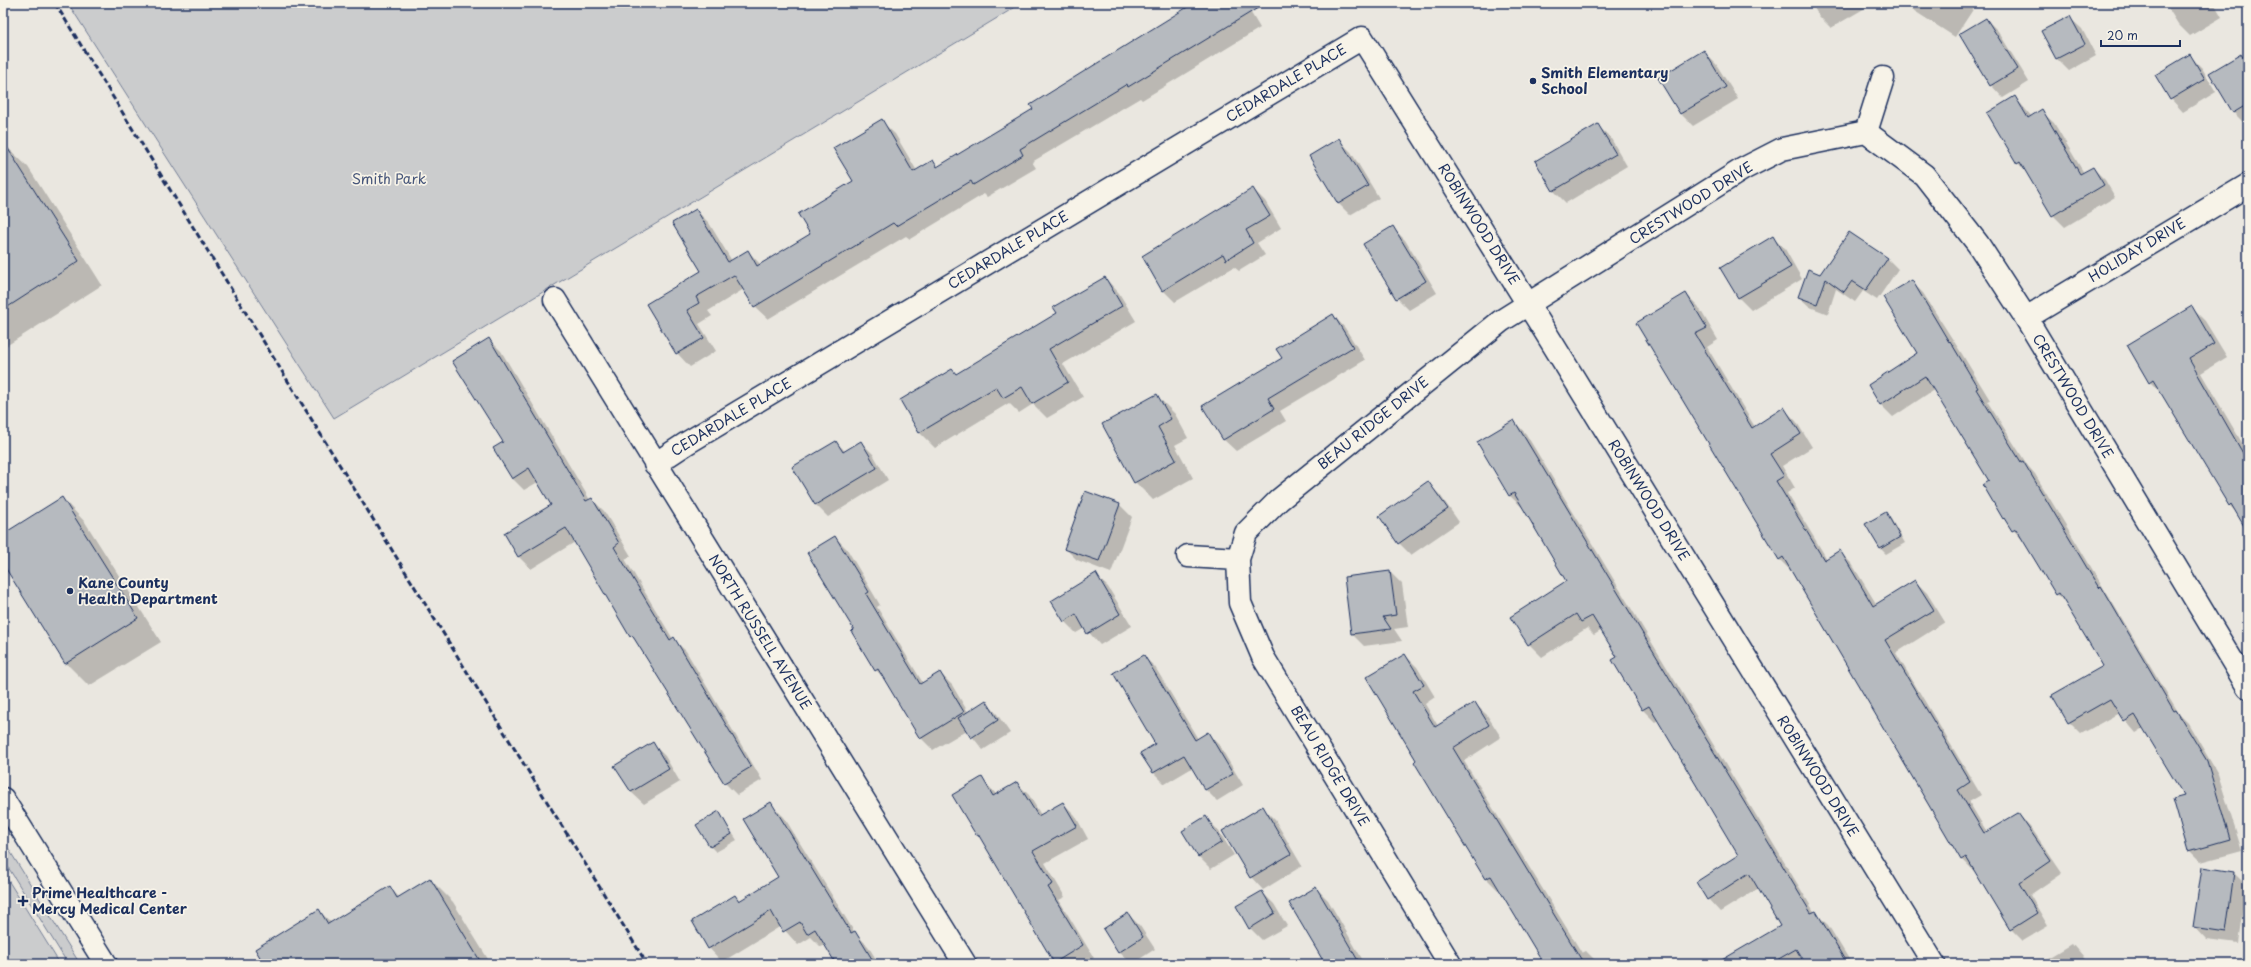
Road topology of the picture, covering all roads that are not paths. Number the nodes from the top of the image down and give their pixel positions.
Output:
1 (1362, 38) joint
2 (1883, 78) dead end
3 (1866, 132) junction
4 (2248, 185) edge
5 (555, 300) dead end
6 (1528, 305) junction
7 (2026, 318) junction
8 (655, 464) junction
9 (1188, 556) dead end
10 (1238, 558) junction
11 (2248, 687) edge
12 (3, 799) edge
13 (106, 964) edge
14 (966, 964) edge
15 (1450, 964) edge
16 (1934, 964) edge

1 - 6 street, ROBINWOOD DRIVE
1 - 8 street, CEDARDALE PLACE
2 - 3 street
3 - 6 street, CRESTWOOD DRIVE
3 - 7 street, CRESTWOOD DRIVE
4 - 7 street, HOLIDAY DRIVE
5 - 8 street, NORTH RUSSELL AVENUE
6 - 10 street, BEAU RIDGE DRIVE
6 - 16 street, ROBINWOOD DRIVE
7 - 11 street, CRESTWOOD DRIVE
8 - 14 street, NORTH RUSSELL AVENUE
9 - 10 street
10 - 15 street, BEAU RIDGE DRIVE
12 - 13 street

